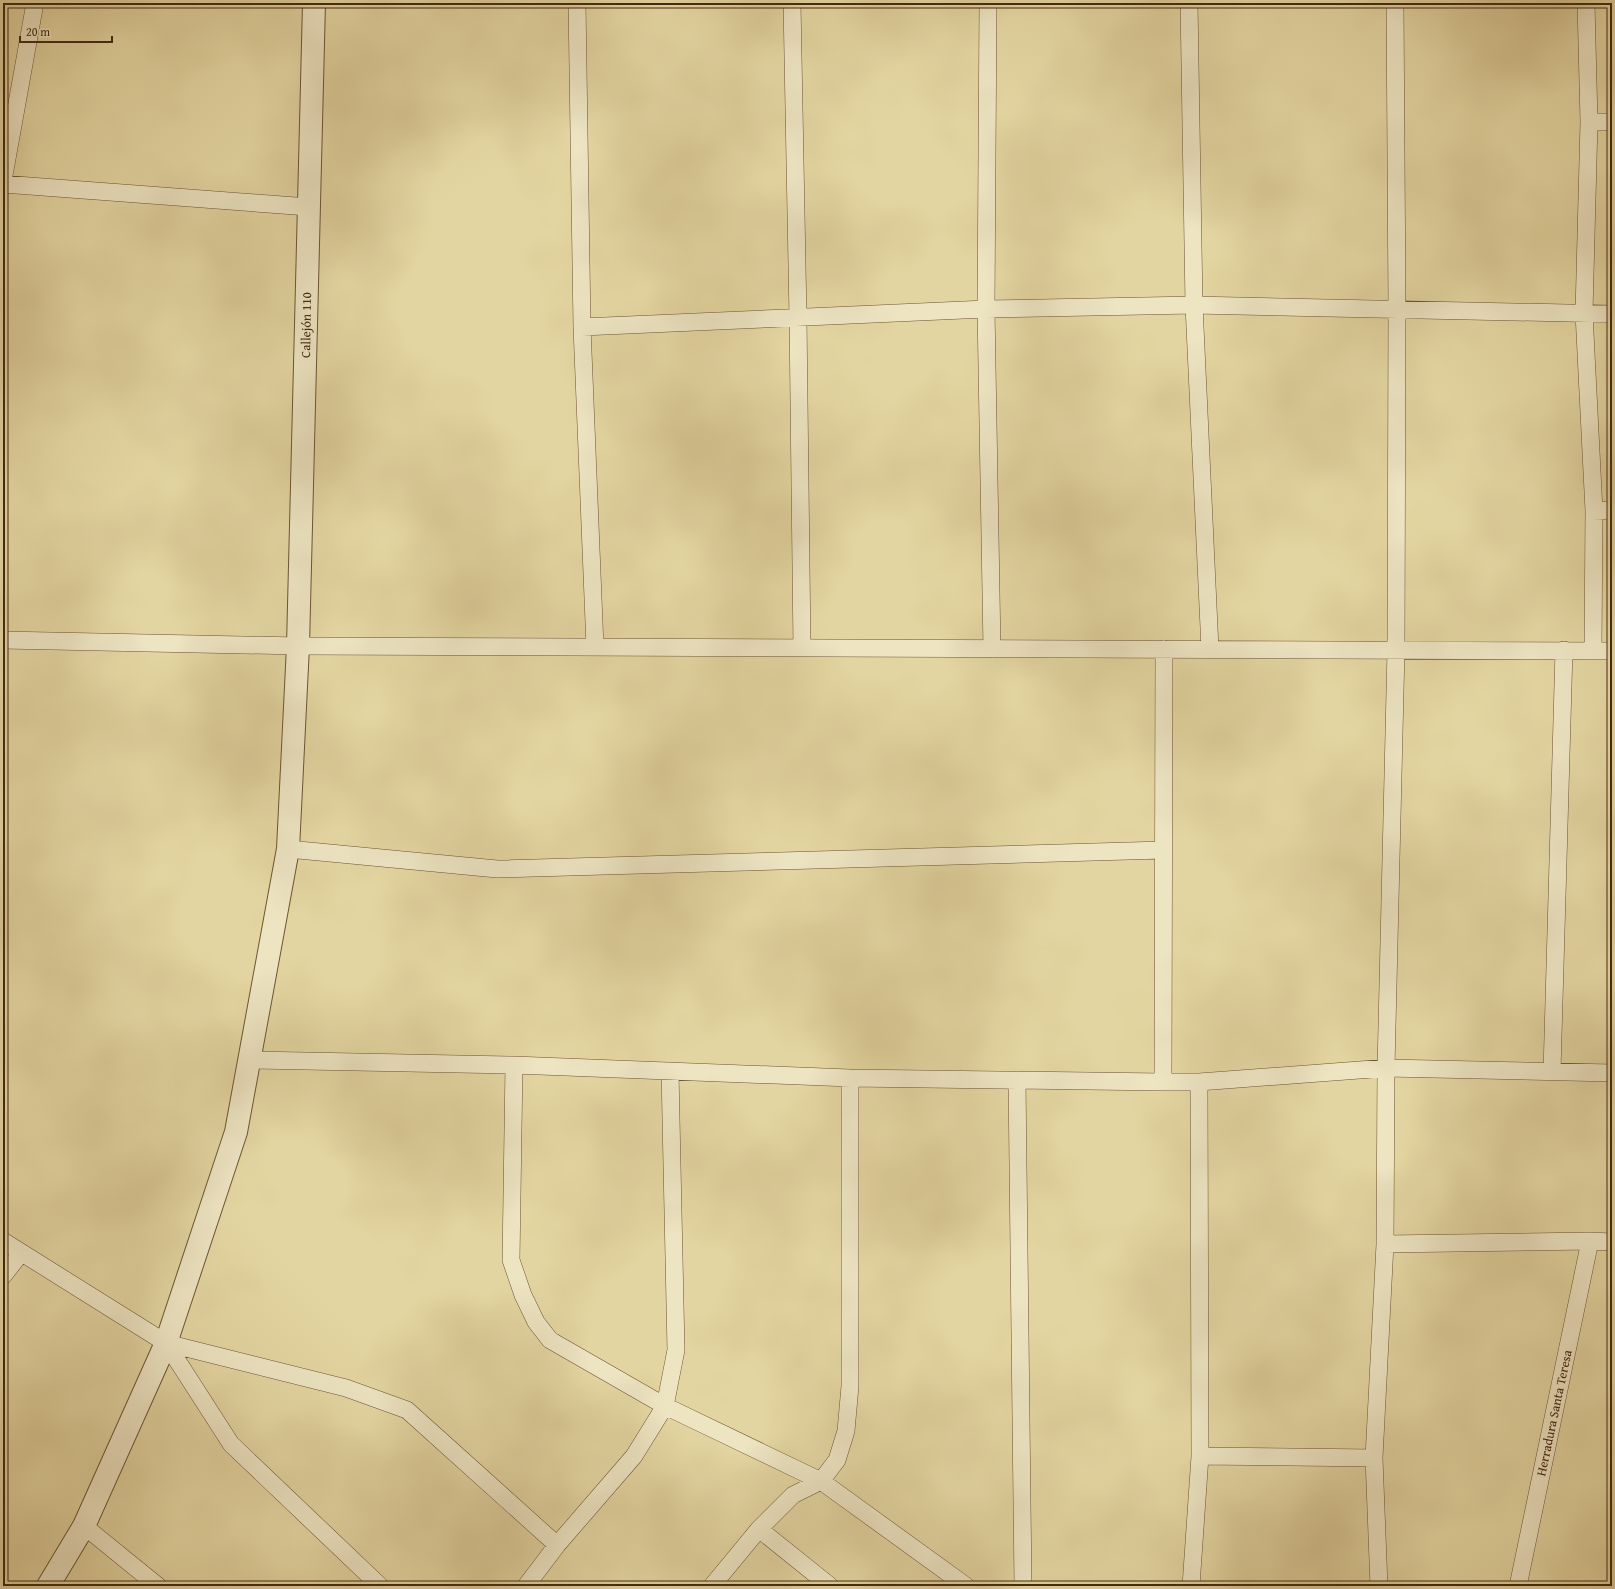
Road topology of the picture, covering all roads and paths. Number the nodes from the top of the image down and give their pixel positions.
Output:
1 (35, 3) edge
2 (314, 3) edge
3 (577, 3) edge
4 (792, 3) edge
5 (988, 3) edge
6 (1189, 3) edge
7 (1395, 3) edge
8 (1586, 3) edge
9 (1589, 122) junction
10 (1612, 122) edge
11 (3, 181) edge
12 (3, 184) edge
13 (309, 208) junction
14 (1194, 304) junction
15 (986, 309) junction
16 (1397, 309) junction
17 (1584, 313) junction
18 (1612, 314) edge
19 (798, 318) junction
20 (582, 327) junction
21 (1612, 510) edge
22 (1594, 511) junction
23 (3, 640) edge
24 (298, 646) junction
25 (595, 647) junction
26 (802, 648) junction
27 (992, 649) junction
28 (1164, 649) junction
29 (1210, 649) junction
30 (1396, 650) junction
31 (1564, 650) junction
32 (1592, 650) junction
33 (1612, 650) edge
34 (288, 849) junction
35 (1163, 850) junction
36 (250, 1060) junction
37 (514, 1065) junction
38 (1386, 1068) junction
39 (670, 1072) junction
40 (1552, 1072) junction
41 (1612, 1073) edge
42 (850, 1078) junction
43 (1017, 1080) junction
44 (1163, 1082) junction
45 (1199, 1082) junction
46 (3, 1241) edge
47 (1590, 1241) junction
48 (1612, 1242) edge
49 (1385, 1244) junction
50 (21, 1253) junction
51 (3, 1276) edge
52 (166, 1343) junction
53 (665, 1406) junction
54 (1200, 1456) junction
55 (1374, 1458) junction
56 (821, 1481) junction
57 (84, 1526) junction
58 (759, 1529) junction
59 (557, 1545) junction
60 (48, 1586) edge
61 (158, 1586) edge
62 (380, 1586) edge
63 (526, 1586) edge
64 (712, 1586) edge
65 (830, 1586) edge
66 (966, 1586) edge
67 (1024, 1586) edge
68 (1191, 1586) edge
69 (1379, 1586) edge
70 (1518, 1586) edge

1 - 11 lane
2 - 13 street, Callejón 110
3 - 20 lane
4 - 19 lane
5 - 15 lane
6 - 14 lane
7 - 16 lane
8 - 9 lane
9 - 10 lane
9 - 17 lane
12 - 13 lane
13 - 24 street, Callejón 110
14 - 15 lane
14 - 16 lane
14 - 29 lane
15 - 19 lane
15 - 27 lane
16 - 17 lane
16 - 30 lane
17 - 18 lane
17 - 22 lane
19 - 20 lane
19 - 26 lane
20 - 25 lane
21 - 22 lane
22 - 32 lane
23 - 24 lane
24 - 25 lane
24 - 34 street, Callejón 110
25 - 26 lane
26 - 27 lane
27 - 28 lane
28 - 29 lane
28 - 35 lane
29 - 30 lane
30 - 31 lane
30 - 38 lane
31 - 32 lane
31 - 40 lane
32 - 33 lane
34 - 35 lane
34 - 36 street, Callejón 110
35 - 44 lane
36 - 37 lane
36 - 52 street, Callejón 110
37 - 39 lane
37 - 53 lane
38 - 40 lane
38 - 45 lane
38 - 49 lane
39 - 42 lane
39 - 53 lane
40 - 41 lane
42 - 43 lane
42 - 56 lane
43 - 44 lane
43 - 67 lane
44 - 45 lane
45 - 54 lane
46 - 50 lane
47 - 48 lane
47 - 49 lane
47 - 70 lane, Herradura Santa Teresa
49 - 55 lane
50 - 51 lane
50 - 52 lane
52 - 57 street, Callejón 110
52 - 59 lane
52 - 62 lane
53 - 56 lane
53 - 59 lane
54 - 55 lane
54 - 68 lane
55 - 69 lane
56 - 58 lane
56 - 66 lane
57 - 60 street, Callejón 110
57 - 61 lane
58 - 64 lane
58 - 65 lane
59 - 63 lane

